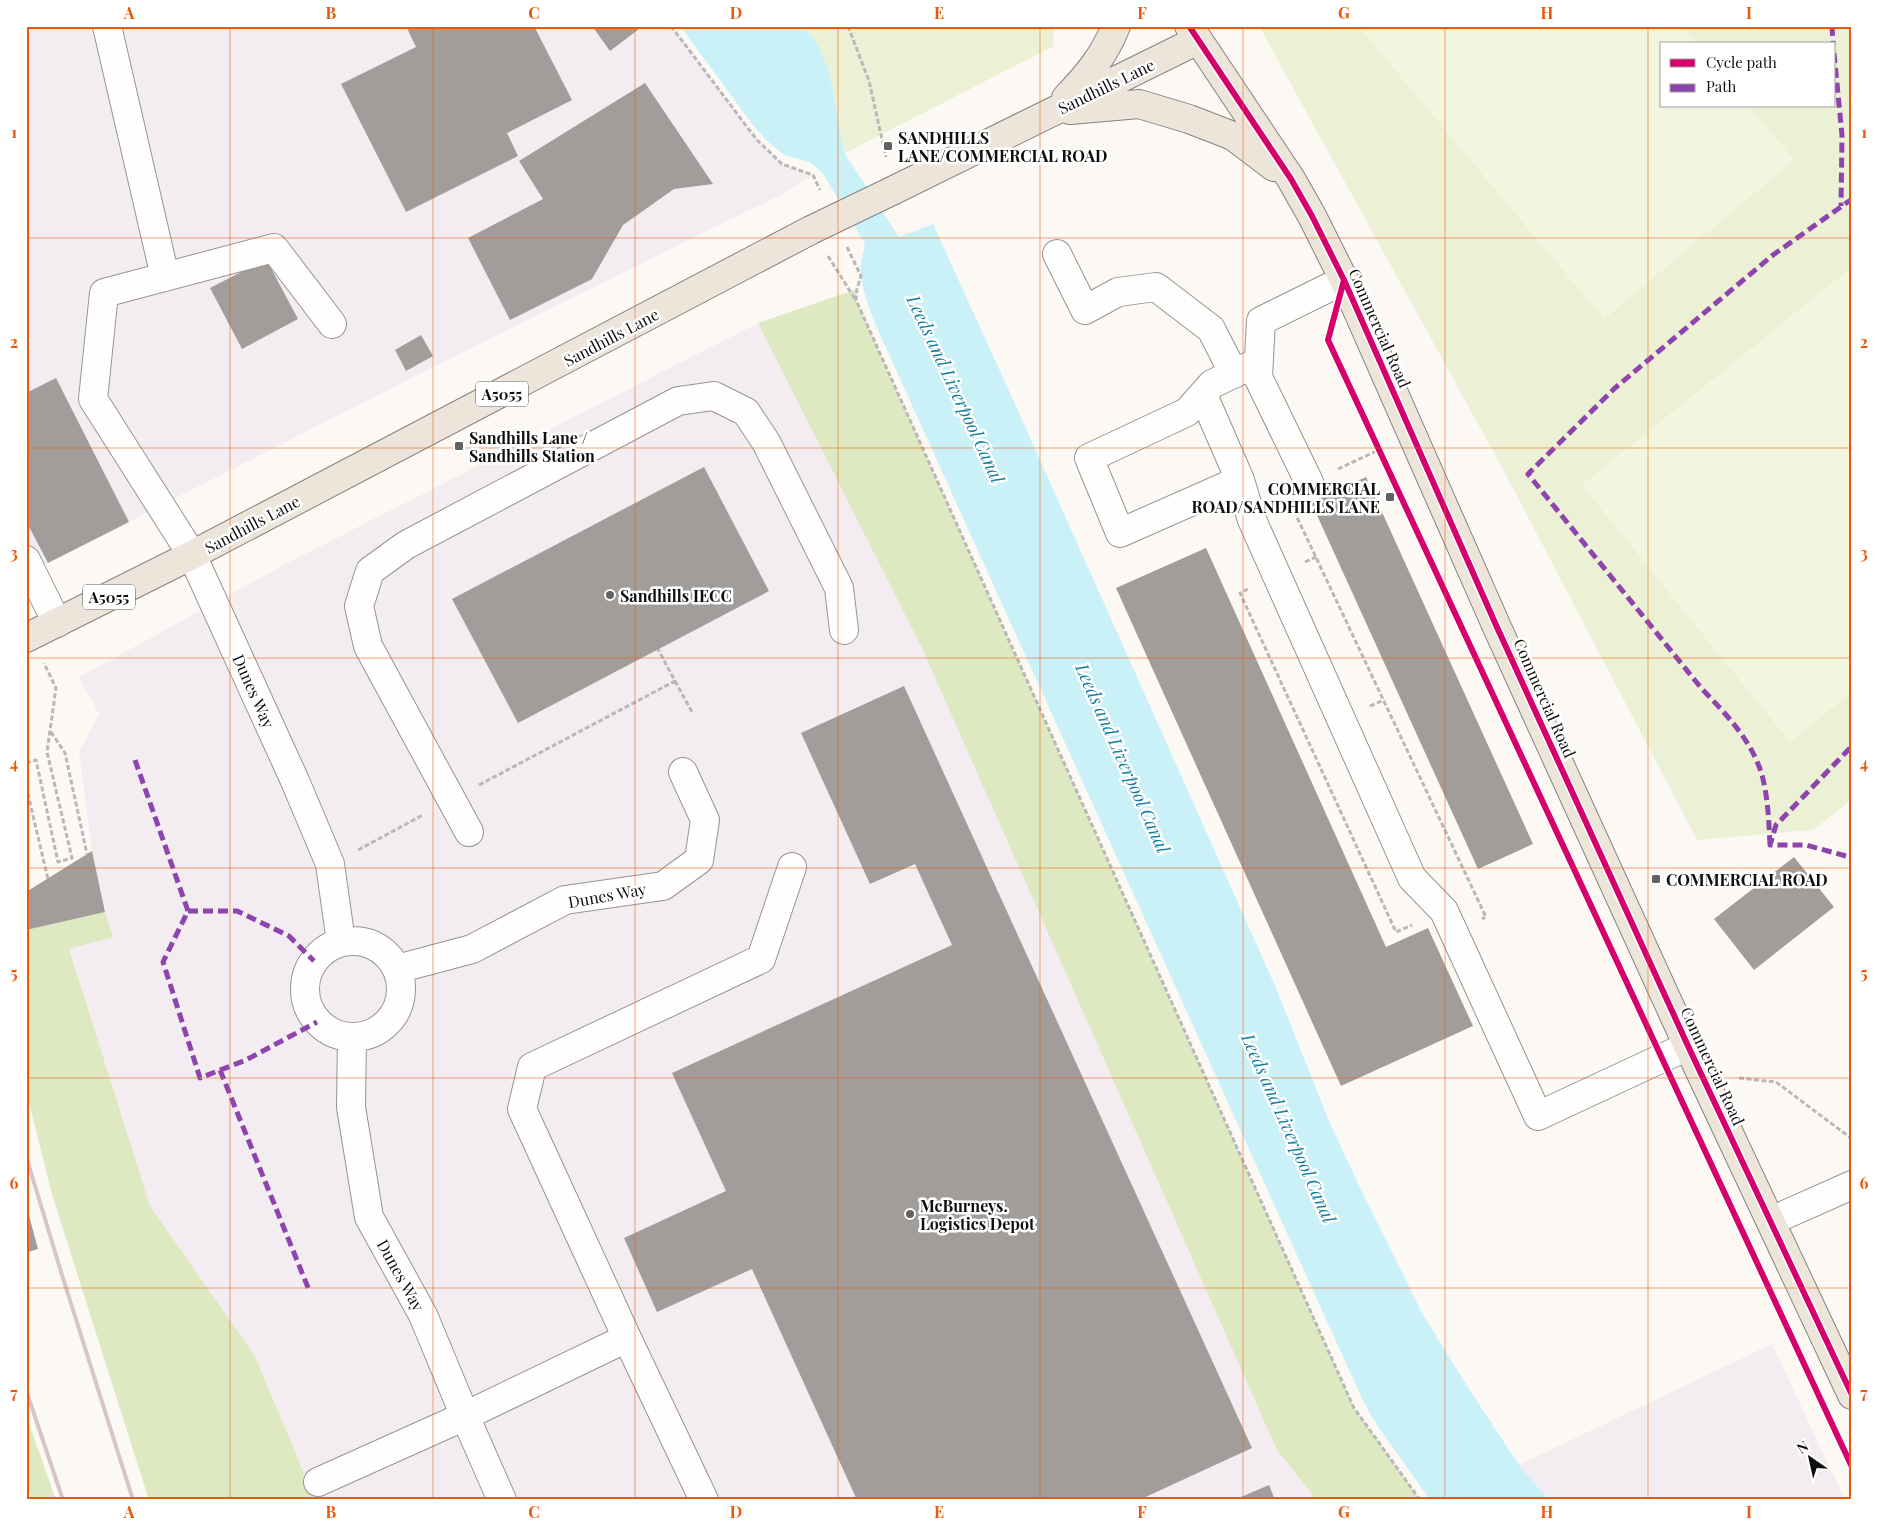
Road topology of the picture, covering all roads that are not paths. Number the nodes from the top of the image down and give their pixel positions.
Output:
1 (107, 26) edge
2 (1116, 26) edge
3 (1193, 33) edge
4 (1053, 112) junction
5 (1291, 179) junction
6 (1056, 254) dead end
7 (165, 277) junction
8 (1344, 280) junction
9 (332, 324) dead end
10 (1258, 362) junction
11 (1234, 374) junction
12 (1203, 395) junction
13 (1240, 480) junction
14 (1309, 482) road end
15 (192, 556) junction
16 (26, 560) edge
17 (57, 623) junction
18 (844, 630) dead end
19 (29, 637) edge
20 (684, 772) dead end
21 (469, 832) dead end
22 (792, 867) dead end
23 (341, 942) junction
24 (397, 969) junction
25 (352, 1037) junction
26 (1688, 1046) junction
27 (1852, 1185) edge
28 (1771, 1221) junction
29 (628, 1338) junction
30 (1852, 1395) edge
31 (465, 1416) junction
32 (318, 1482) dead end
33 (502, 1500) edge
34 (704, 1500) edge

1 - 7 street
2 - 4 main road
3 - 4 main road, Sandhills Lane / A5055
3 - 5 main road, Commercial Road
4 - 5 main road
4 - 15 main road, Sandhills Lane / A5055, bridge
5 - 8 main road, Commercial Road
6 - 11 street
7 - 9 street
7 - 15 street, Dunes Way
8 - 10 street
8 - 26 main road, Commercial Road
10 - 11 street
10 - 14 street
11 - 12 street
12 - 13 street
12 - 13 street
13 - 26 street
15 - 17 main road, Sandhills Lane / A5055
15 - 23 street, Dunes Way
16 - 17 street
17 - 19 main road, Sandhills Lane / A5055
18 - 21 street
20 - 24 street, Dunes Way
22 - 29 street
23 - 24 street
23 - 25 street
24 - 25 street
25 - 31 street, Dunes Way
26 - 28 main road, Commercial Road
27 - 28 street
28 - 30 main road, Commercial Road
29 - 31 street
29 - 34 street
31 - 32 street
31 - 33 street, Dunes Way

